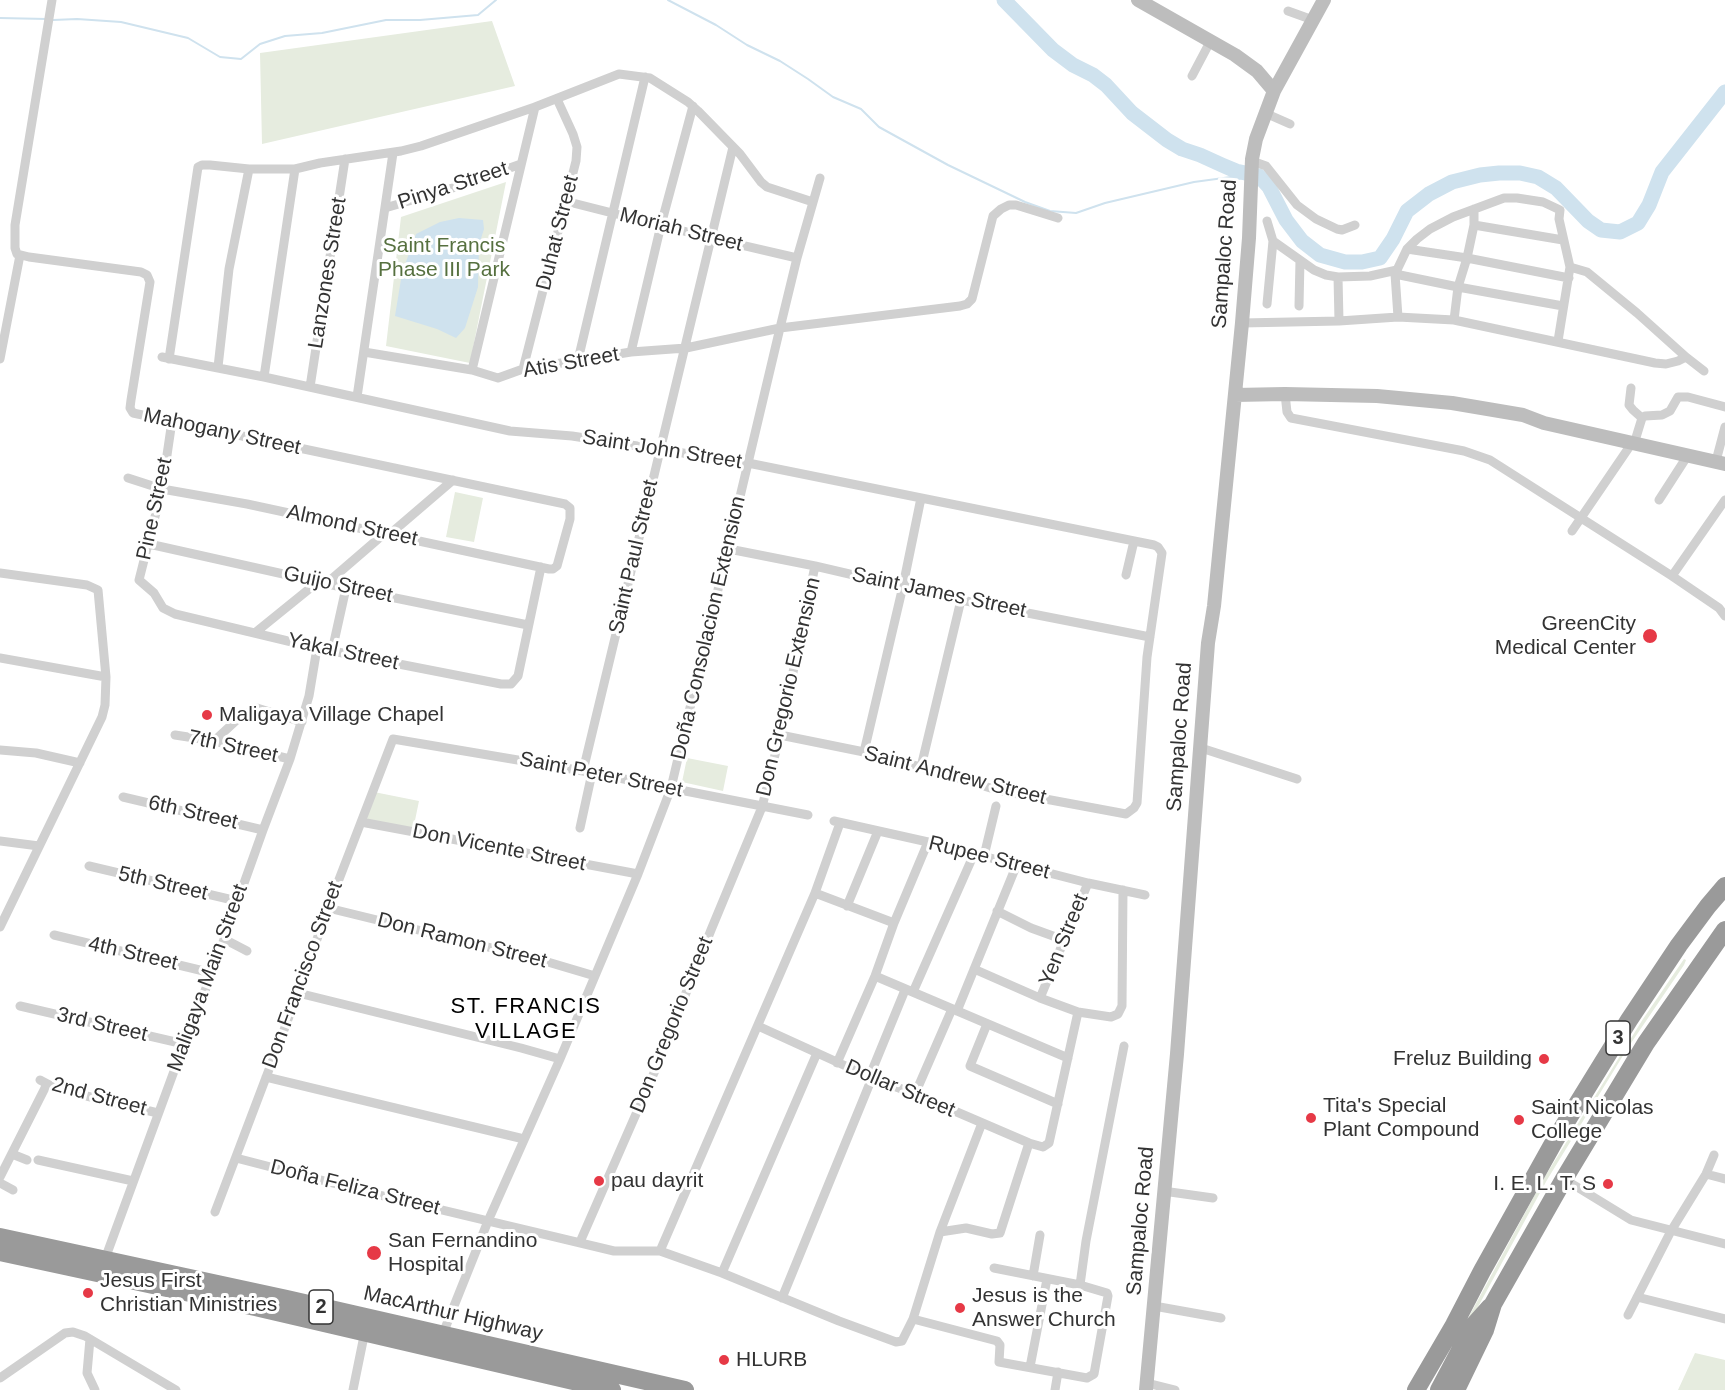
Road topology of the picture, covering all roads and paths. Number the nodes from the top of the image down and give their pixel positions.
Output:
1 (1137, 0) edge
2 (1324, 0) edge
3 (52, 3) edge
4 (1288, 11) dead end
5 (1313, 20) junction
6 (1211, 40) junction
7 (1192, 76) dead end
8 (645, 77) junction
9 (1274, 91) junction
10 (557, 99) junction
11 (693, 106) junction
12 (535, 107) junction
13 (1265, 113) junction
14 (1290, 124) dead end
15 (733, 147) junction
16 (393, 153) junction
17 (345, 159) junction
18 (1251, 163) junction
19 (520, 164) junction
20 (249, 169) junction
21 (295, 169) junction
22 (820, 178) dead end
23 (565, 201) junction
24 (813, 201) junction
25 (385, 208) junction
26 (1474, 209) junction
27 (613, 214) junction
28 (1058, 218) dead end
29 (1267, 221) dead end
30 (661, 225) junction
31 (1355, 225) dead end
32 (1474, 225) junction
33 (711, 238) junction
34 (1563, 240) junction
35 (1273, 241) junction
36 (1407, 249) junction
37 (20, 255) junction
38 (797, 258) junction
39 (1467, 258) junction
40 (1300, 260) junction
41 (1570, 267) junction
42 (1396, 272) junction
43 (1338, 277) junction
44 (1569, 278) junction
45 (1458, 288) junction
46 (1267, 304) dead end
47 (1299, 306) dead end
48 (1563, 306) junction
49 (1398, 317) junction
50 (1454, 320) junction
51 (1339, 321) junction
52 (1242, 323) junction
53 (780, 328) junction
54 (1558, 341) junction
55 (686, 348) junction
56 (364, 352) junction
57 (631, 352) junction
58 (1686, 357) junction
59 (0, 359) edge
60 (578, 360) junction
61 (218, 367) junction
62 (523, 369) junction
63 (472, 370) junction
64 (1704, 371) dead end
65 (264, 377) junction
66 (310, 387) junction
67 (1630, 388) dead end
68 (1285, 394) junction
69 (1235, 395) junction
70 (357, 397) junction
71 (1725, 407) edge
72 (1642, 418) junction
73 (172, 422) junction
74 (1725, 427) edge
75 (1633, 443) junction
76 (660, 450) junction
77 (1688, 455) junction
78 (748, 463) junction
79 (1720, 463) edge
80 (128, 478) dead end
81 (453, 480) junction
82 (162, 489) junction
83 (921, 498) junction
84 (1659, 500) dead end
85 (1725, 500) edge
86 (1581, 517) junction
87 (1572, 531) dead end
88 (388, 533) junction
89 (1134, 541) junction
90 (149, 544) junction
91 (729, 549) junction
92 (815, 566) junction
93 (541, 567) junction
94 (0, 573) edge
95 (1126, 575) dead end
96 (1672, 576) junction
97 (323, 582) junction
98 (903, 586) junction
99 (346, 588) junction
100 (1725, 598) edge
101 (962, 600) junction
102 (1722, 612) edge
103 (175, 614) joint
104 (528, 625) junction
105 (256, 632) junction
106 (1150, 637) junction
107 (317, 648) junction
108 (332, 651) junction
109 (0, 658) edge
110 (106, 677) junction
111 (302, 722) junction
112 (175, 735) dead end
113 (780, 735) junction
114 (393, 739) joint
115 (214, 741) junction
116 (1201, 748) junction
117 (0, 750) edge
118 (864, 752) junction
119 (290, 759) junction
120 (80, 763) junction
121 (921, 767) junction
122 (587, 772) junction
123 (1297, 779) dead end
124 (671, 788) junction
125 (123, 796) dead end
126 (996, 806) dead end
127 (762, 807) junction
128 (808, 814) dead end
129 (361, 822) junction
130 (580, 828) dead end
131 (263, 830) junction
132 (878, 831) junction
133 (0, 841) edge
134 (928, 842) junction
135 (39, 846) junction
136 (974, 854) junction
137 (984, 856) junction
138 (1017, 864) junction
139 (89, 866) dead end
140 (638, 874) junction
141 (1088, 883) junction
142 (1725, 886) edge
143 (1123, 890) junction
144 (815, 893) junction
145 (1145, 895) dead end
146 (237, 901) junction
147 (848, 906) junction
148 (1708, 906) junction
149 (328, 908) junction
150 (997, 911) junction
151 (894, 923) junction
152 (0, 927) edge
153 (1725, 930) edge
154 (54, 935) dead end
155 (224, 939) junction
156 (1064, 940) junction
157 (1679, 945) junction
158 (1713, 947) junction
159 (248, 951) dead end
160 (974, 969) junction
161 (212, 973) junction
162 (595, 976) junction
163 (875, 976) junction
164 (909, 991) junction
165 (298, 993) junction
166 (1040, 998) junction
167 (1674, 1003) junction
168 (20, 1006) dead end
169 (955, 1010) junction
170 (1078, 1012) junction
171 (987, 1024) junction
172 (758, 1026) junction
173 (184, 1044) junction
174 (1124, 1046) dead end
175 (817, 1053) junction
176 (1068, 1058) junction
177 (560, 1059) junction
178 (837, 1062) junction
179 (266, 1077) junction
180 (872, 1078) junction
181 (915, 1094) junction
182 (1058, 1104) junction
183 (158, 1113) junction
184 (982, 1123) junction
185 (524, 1139) junction
186 (1029, 1143) junction
187 (12, 1154) junction
188 (1714, 1155) dead end
189 (236, 1158) junction
190 (27, 1160) dead end
191 (38, 1160) dead end
192 (1706, 1174) junction
193 (0, 1177) edge
194 (1564, 1179) junction
195 (1725, 1179) edge
196 (133, 1181) junction
197 (0, 1183) edge
198 (13, 1190) dead end
199 (1163, 1191) junction
200 (1213, 1198) dead end
201 (215, 1212) dead end
202 (488, 1221) junction
203 (1671, 1231) junction
204 (940, 1232) junction
205 (1040, 1235) dead end
206 (0, 1237) edge
207 (580, 1242) junction
208 (1725, 1244) edge
209 (660, 1251) junction
210 (0, 1252) edge
211 (105, 1259) junction
212 (994, 1268) dead end
213 (722, 1273) junction
214 (1033, 1275) junction
215 (1047, 1279) junction
216 (1080, 1285) junction
217 (1637, 1297) junction
218 (782, 1298) junction
219 (1494, 1304) junction
220 (1154, 1306) junction
221 (1628, 1315) dead end
222 (1221, 1318) dead end
223 (913, 1319) junction
224 (1725, 1319) edge
225 (366, 1325) junction
226 (1454, 1325) junction
227 (90, 1339) junction
228 (440, 1342) junction
229 (1030, 1367) junction
230 (1059, 1372) junction
231 (0, 1378) edge
232 (639, 1385) edge
233 (1147, 1387) edge
234 (95, 1390) edge
235 (176, 1390) edge
236 (353, 1390) edge
237 (612, 1390) edge
238 (685, 1390) edge
239 (1055, 1390) edge
240 (1175, 1390) edge
241 (1416, 1390) edge
242 (1427, 1390) edge
243 (1439, 1390) edge
244 (1456, 1390) edge

1 - 6 main road
2 - 5 main road, Sampaloc Road
3 - 37 street
4 - 5 street
5 - 9 main road, Sampaloc Road
6 - 7 street
6 - 9 main road
8 - 10 street
8 - 11 street
8 - 27 street
9 - 13 main road, Sampaloc Road
10 - 12 street
10 - 23 street, Duhat Street
11 - 15 street
11 - 30 street
12 - 16 street
12 - 19 street
13 - 14 street
13 - 18 main road, Sampaloc Road
15 - 24 street
15 - 33 street, Saint Paul Street
16 - 17 street
16 - 25 street
17 - 21 street
17 - 66 street, Lanzones Street
18 - 31 street
18 - 52 main road, Sampaloc Road
19 - 25 street, Pinya Street
19 - 63 street
20 - 21 street
20 - 61 street
20 - 61 street, Saint John Street
21 - 65 street
22 - 24 street, Doña Consolacion Extension
23 - 27 street, Moriah Street
23 - 62 street, Duhat Street
24 - 38 street, Doña Consolacion Extension
25 - 56 street
26 - 32 street
26 - 34 street
26 - 36 street
27 - 30 street, Moriah Street
27 - 60 street
28 - 53 street, Atis Street
29 - 35 street
30 - 33 street, Moriah Street
30 - 57 street
32 - 34 street
32 - 39 street
33 - 38 street, Moriah Street
33 - 55 street, Saint Paul Street
34 - 41 street
35 - 40 street
35 - 46 street
36 - 39 street
36 - 42 street
37 - 59 street
37 - 73 street, Mahogany Street
38 - 53 street, Doña Consolacion Extension
39 - 44 street
39 - 45 street
40 - 43 street
40 - 47 street
41 - 44 street
41 - 58 street
42 - 43 street
42 - 45 street
42 - 49 street
43 - 51 street
44 - 48 street
45 - 48 street
45 - 50 street
48 - 54 street
49 - 50 street
49 - 51 street
50 - 54 street
51 - 52 street
52 - 69 main road, Sampaloc Road
53 - 55 street, Atis Street
53 - 78 street, Doña Consolacion Extension
54 - 58 street
55 - 57 street, Atis Street
55 - 76 street, Saint Paul Street
56 - 63 street, Atis Street
56 - 70 street
57 - 60 street, Atis Street
58 - 64 street
60 - 62 street, Atis Street
61 - 65 street, Saint John Street
62 - 63 street, Atis Street
65 - 66 street, Saint John Street
66 - 70 street, Saint John Street
67 - 72 street
68 - 69 main road
68 - 75 main road
68 - 86 street
69 - 116 main road, Sampaloc Road
70 - 76 street, Saint John Street
71 - 72 street
72 - 75 street
73 - 81 street, Mahogany Street
73 - 82 street, Pine Street
74 - 79 street
75 - 77 main road
75 - 86 street
76 - 78 street, Saint John Street
76 - 122 street, Saint Paul Street
77 - 79 main road
77 - 84 street
78 - 83 street, Saint John Street
78 - 91 street, Doña Consolacion Extension
80 - 82 street, Almond Street
81 - 88 street
81 - 93 street, Mahogany Street
82 - 88 street, Almond Street
82 - 90 street, Pine Street
83 - 89 street, Saint John Street
83 - 98 street
85 - 96 street
86 - 87 street
86 - 96 street
88 - 93 street, Almond Street
88 - 97 street
89 - 95 street
89 - 106 street, Saint John Street
90 - 97 street, Guijo Street
90 - 103 street, Pine Street
91 - 92 street, Saint James Street
91 - 124 street, Doña Consolacion Extension
92 - 98 street, Saint James Street
92 - 113 street, Don Gregorio Extension
93 - 104 street
94 - 110 street
96 - 102 street
97 - 99 street, Guijo Street
97 - 105 street
98 - 101 street, Saint James Street
98 - 118 street
99 - 104 street, Guijo Street
99 - 108 street
100 - 102 street
101 - 106 street, Saint James Street
101 - 121 street
103 - 105 street, Yakal Street
104 - 108 street, Yakal Street
105 - 107 street, Yakal Street
106 - 121 street, Saint Andrew Street
107 - 108 street, Yakal Street
107 - 111 street, Maligaya Main Street
109 - 110 street
110 - 120 street
111 - 115 street
111 - 119 street, Maligaya Main Street
112 - 115 street, 7th Street
113 - 118 street, Saint Andrew Street
113 - 127 street, Don Gregorio Extension
114 - 122 street, Saint Peter Street
114 - 129 street, Don Francisco Street
115 - 119 street, 7th Street
116 - 123 street
116 - 199 main road, Sampaloc Road
117 - 120 street
118 - 121 street, Saint Andrew Street
119 - 131 street, Maligaya Main Street
120 - 135 street
122 - 124 street, Saint Peter Street
122 - 130 street, Saint Paul Street
124 - 127 street, Saint Peter Street
124 - 140 street, Doña Consolacion Extension
125 - 131 street, 6th Street
126 - 137 street
127 - 128 street, Saint Peter Street
127 - 207 street, Don Gregorio Street
129 - 140 street, Don Vicente Street
129 - 149 street, Don Francisco Street
131 - 146 street, Maligaya Main Street
132 - 134 street, Rupee Street
132 - 144 street, Rupee Street
132 - 147 street
133 - 135 street
134 - 136 street, Rupee Street
134 - 151 street
135 - 152 street
136 - 137 street, Rupee Street
136 - 164 street
137 - 138 street, Rupee Street
138 - 141 street, Rupee Street
138 - 150 street
139 - 146 street, 5th Street
140 - 162 street, Doña Consolacion Extension
141 - 143 street, Rupee Street
141 - 156 street, Yen Street
142 - 148 highway, 3
143 - 145 street, Rupee Street
143 - 170 street
144 - 147 street
144 - 172 street
146 - 155 street, Maligaya Main Street
147 - 151 street
148 - 157 highway, 3
148 - 158 highway
149 - 162 street, Don Ramon Street
149 - 165 street, Don Francisco Street
150 - 156 street
150 - 160 street
151 - 163 street
153 - 158 highway, 3
154 - 161 street, 4th Street
155 - 159 street
155 - 161 street, Maligaya Main Street
156 - 166 street, Yen Street
157 - 167 highway
157 - 226 highway, 3
158 - 167 highway, 3
160 - 166 street
160 - 169 street
161 - 173 street, Maligaya Main Street
162 - 177 street, Doña Consolacion Extension
163 - 164 street
163 - 178 street
164 - 169 street
164 - 180 street
165 - 177 street
165 - 179 street, Don Francisco Street
166 - 170 street
167 - 194 highway, 3
168 - 173 street, 3rd Street
169 - 171 street
169 - 181 street
170 - 176 street
171 - 176 street
171 - 182 street
172 - 175 street, Dollar Street
172 - 209 street
173 - 183 street, Maligaya Main Street
174 - 216 street
175 - 178 street, Dollar Street
175 - 213 street
176 - 182 street
177 - 185 street, Doña Consolacion Extension
178 - 180 street, Dollar Street
179 - 185 street
179 - 189 street, Don Francisco Street
180 - 181 street, Dollar Street
180 - 218 street
181 - 184 street, Dollar Street
182 - 186 street, Dollar Street
183 - 187 street, 2nd Street
183 - 196 street, Maligaya Main Street
184 - 186 street, Dollar Street
184 - 204 street
185 - 202 street, Doña Consolacion Extension
186 - 204 street
187 - 190 street
187 - 193 street
188 - 192 street
189 - 201 street, Don Francisco Street
189 - 202 street, Doña Feliza Street
191 - 196 street
192 - 195 street
192 - 203 street
194 - 203 street
194 - 219 highway, 3
196 - 211 street, Maligaya Main Street
197 - 198 street
199 - 200 street
199 - 220 main road, Sampaloc Road
202 - 207 street, Doña Feliza Street
202 - 228 street, Doña Consolacion Extension
203 - 208 street
203 - 217 street
204 - 223 street
205 - 214 street
206 - 211 highway, MacArthur Highway / 2
207 - 209 street, Doña Feliza Street
209 - 213 street, Doña Feliza Street
210 - 225 highway, MacArthur Highway / 2
211 - 225 highway, MacArthur Highway / 2
212 - 214 street
213 - 218 street, Doña Feliza Street
214 - 215 street
215 - 216 street
215 - 229 street
216 - 230 street
217 - 221 street
217 - 224 street
218 - 223 street, Doña Feliza Street
219 - 243 highway, 3
219 - 244 highway, 3
220 - 222 street
220 - 233 main road, Sampaloc Road
223 - 229 street
225 - 228 highway, MacArthur Highway / 2
225 - 236 street
226 - 241 highway, 3
226 - 242 highway, 3
227 - 231 street
227 - 234 street
227 - 235 street
228 - 232 highway, MacArthur Highway / 2
228 - 237 highway, MacArthur Highway / 2
229 - 230 street
230 - 239 street
232 - 238 highway, MacArthur Highway / 2
233 - 240 street

